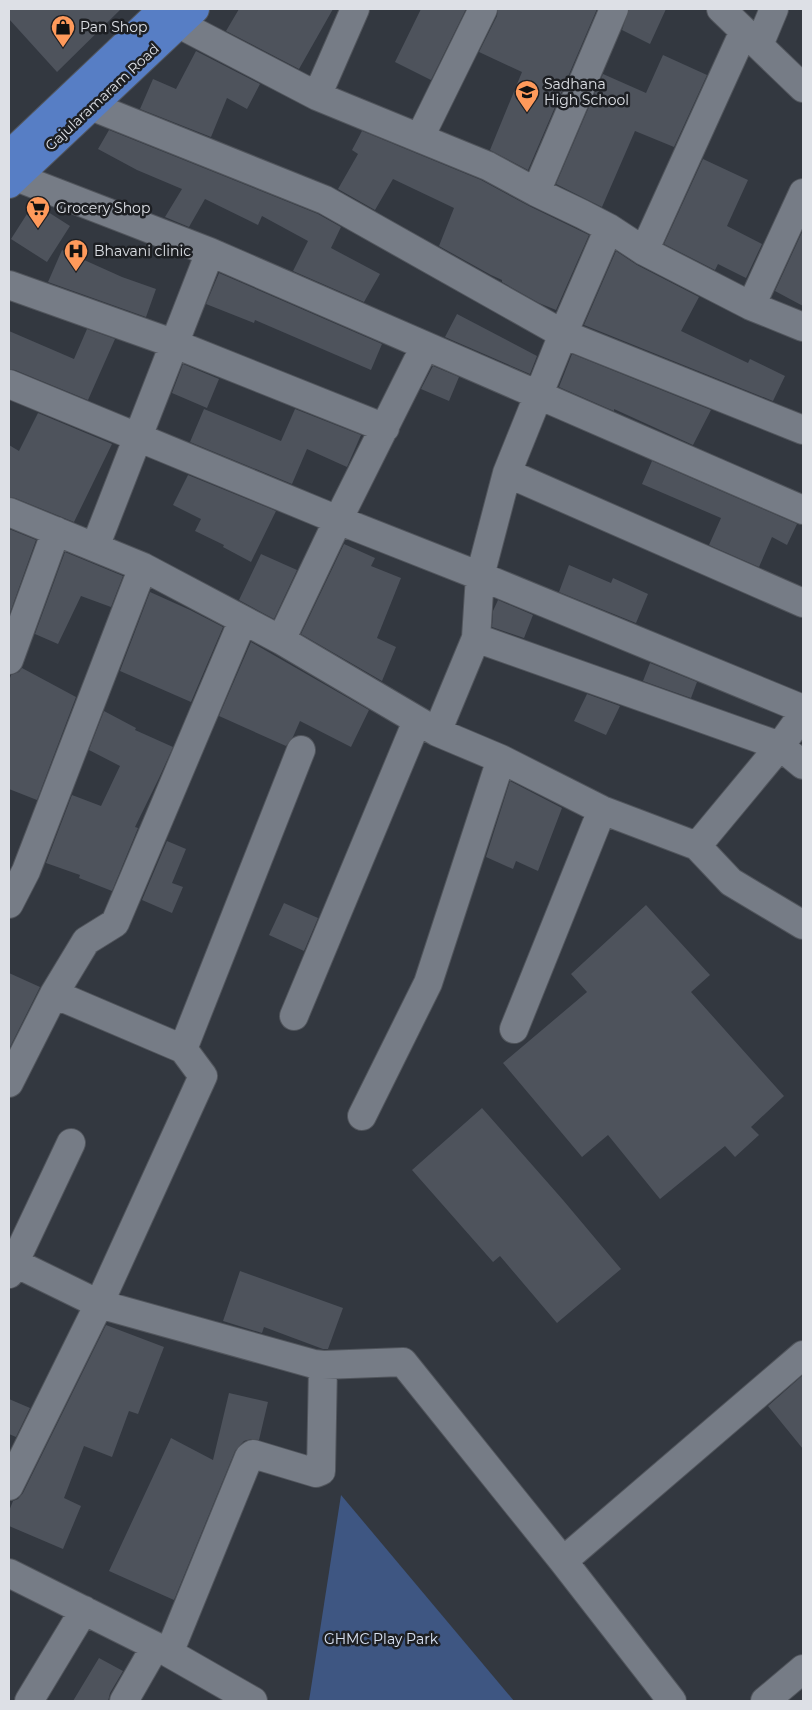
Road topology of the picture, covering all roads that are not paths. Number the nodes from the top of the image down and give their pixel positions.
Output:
1 (354, 9) edge
2 (483, 9) edge
3 (614, 9) edge
4 (722, 9) edge
5 (774, 9) edge
6 (170, 13) edge
7 (751, 38) junction
8 (803, 88) edge
9 (317, 96) junction
10 (91, 106) junction
11 (420, 137) junction
12 (11, 172) edge
13 (536, 192) junction
14 (803, 193) edge
15 (609, 228) junction
16 (644, 251) junction
17 (210, 252) junction
18 (9, 285) edge
19 (751, 306) junction
20 (803, 327) edge
21 (562, 334) junction
22 (175, 344) junction
23 (426, 346) junction
24 (9, 384) edge
25 (538, 395) junction
26 (385, 428) junction
27 (803, 430) edge
28 (138, 437) junction
29 (507, 473) junction
30 (803, 510) edge
31 (9, 512) edge
32 (338, 520) junction
33 (56, 531) junction
34 (95, 547) junction
35 (143, 567) junction
36 (480, 576) junction
37 (803, 603) edge
38 (243, 620) junction
39 (476, 638) junction
40 (281, 640) junction
41 (9, 660) edge
42 (803, 709) edge
43 (803, 714) edge
44 (427, 726) junction
45 (780, 746) junction
46 (301, 750) dead end
47 (501, 759) junction
48 (803, 765) edge
49 (602, 810) junction
50 (696, 846) junction
51 (9, 904) edge
52 (803, 925) edge
53 (54, 994) junction
54 (294, 1016) dead end
55 (514, 1029) dead end
56 (183, 1049) junction
57 (9, 1083) edge
58 (362, 1116) dead end
59 (71, 1143) dead end
60 (10, 1265) edge
61 (99, 1304) junction
62 (803, 1355) edge
63 (323, 1365) junction
64 (9, 1486) edge
65 (563, 1561) junction
66 (9, 1573) edge
67 (84, 1610) junction
68 (162, 1650) junction
69 (803, 1669) edge
70 (221, 1693) edge
71 (29, 1701) edge
72 (124, 1701) edge
73 (253, 1701) edge
74 (672, 1701) edge
75 (765, 1701) edge

1 - 9 street
2 - 11 street
3 - 13 street
4 - 7 street
5 - 7 street
6 - 9 street
6 - 10 main road, Gajularamaram Road
6 - 12 main road, Gajularamaram Road
7 - 8 street
7 - 16 street
9 - 11 street
10 - 12 main road, Gajularamaram Road
10 - 21 street
11 - 13 street
12 - 17 street
13 - 15 street
14 - 19 street
15 - 16 street
15 - 21 street
16 - 19 street
17 - 22 street
17 - 23 street
18 - 22 street
19 - 20 street
21 - 25 street
21 - 27 street
22 - 26 street
22 - 28 street
23 - 25 street
23 - 26 street
24 - 28 street
25 - 29 street
25 - 30 street
26 - 32 street
28 - 32 street
28 - 34 street
29 - 36 street
29 - 37 street
31 - 33 street
32 - 36 street
32 - 40 street
33 - 34 street
33 - 41 street
34 - 35 street
35 - 38 street
35 - 51 street
36 - 39 street
36 - 42 street
38 - 40 street
38 - 53 street
39 - 44 street
39 - 45 street
40 - 44 street
43 - 45 street
44 - 47 street
44 - 54 street
45 - 48 street
45 - 50 street
46 - 56 street
47 - 49 street
47 - 58 street
49 - 50 street
49 - 55 street
50 - 52 street
53 - 56 street
53 - 57 street
56 - 61 street
59 - 60 street
60 - 61 street
61 - 63 street
61 - 64 street
62 - 65 street
63 - 65 street
63 - 68 street
65 - 74 street
66 - 67 street
67 - 68 street
67 - 71 street
68 - 70 street
68 - 72 street
69 - 75 street
70 - 73 street

